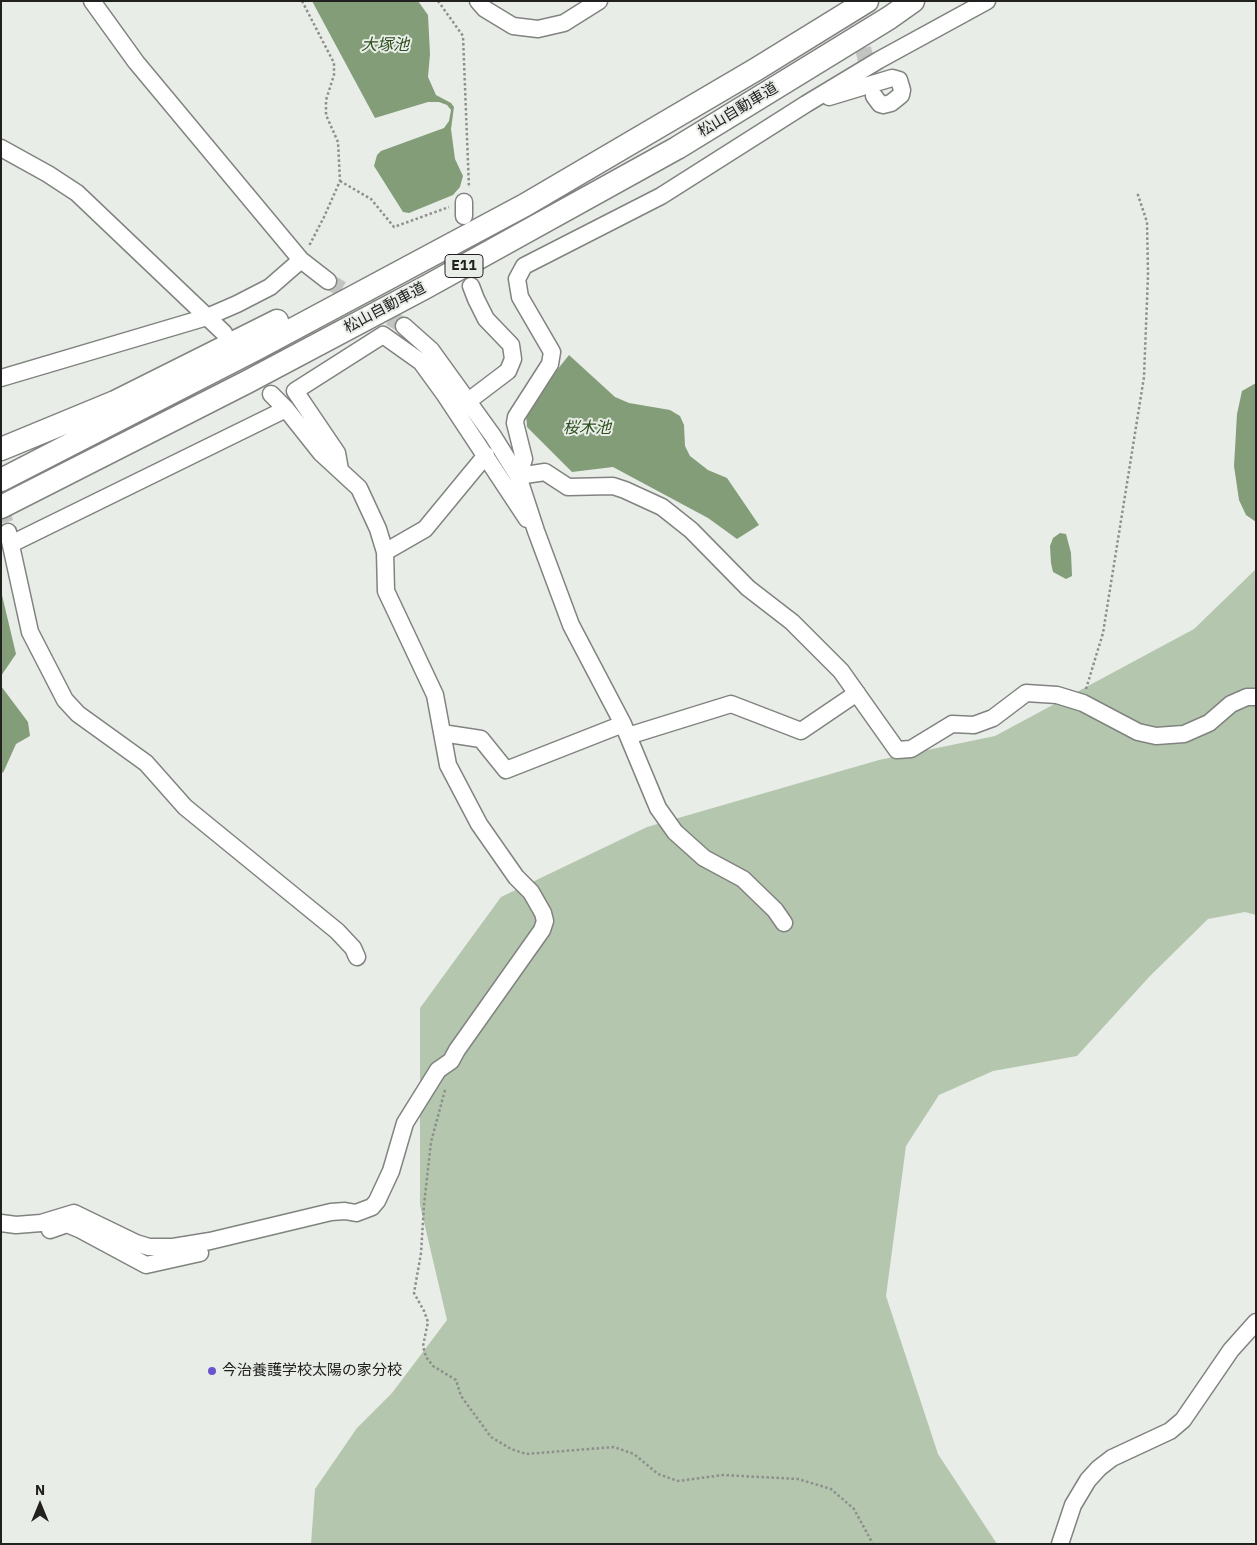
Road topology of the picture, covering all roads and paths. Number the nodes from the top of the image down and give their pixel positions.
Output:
1 (92, 1) edge
2 (302, 1) edge
3 (438, 1) edge
4 (478, 1) edge
5 (599, 1) edge
6 (867, 1) edge
7 (913, 1) edge
8 (987, 1) edge
9 (874, 96) dead end
10 (806, 104) junction
11 (1, 137) edge
12 (1, 148) edge
13 (33, 165) junction
14 (340, 181) junction
15 (1137, 192) dead end
16 (525, 205) junction
17 (301, 260) junction
18 (328, 281) tunnel mouth
19 (471, 286) dead end
20 (207, 317) junction
21 (404, 326) tunnel mouth
22 (224, 333) dead end
23 (1, 378) edge
24 (271, 394) dead end
25 (467, 402) junction
26 (286, 409) junction
27 (1, 449) edge
28 (486, 455) junction
29 (340, 470) junction
30 (518, 476) junction
31 (1, 480) edge
32 (1, 507) edge
33 (536, 531) junction
34 (385, 552) junction
35 (857, 693) junction
36 (1256, 697) edge
37 (1082, 702) junction
38 (626, 730) junction
39 (442, 733) junction
40 (784, 923) dead end
41 (357, 957) dead end
42 (445, 1090) dead end
43 (1, 1223) edge
44 (245, 1243) dead end
45 (1256, 1322) edge
46 (874, 1544) edge
47 (1060, 1544) edge

1 - 17 street
2 - 14 path
3 - 14 path
4 - 5 street
6 - 16 highway, 松山自動車道 / E11
7 - 32 highway, 松山自動車道 / E11
8 - 10 street
9 - 10 street
10 - 30 street
11 - 13 street
12 - 13 street
13 - 20 street
14 - 17 path
15 - 37 path
16 - 27 highway
16 - 31 highway, 松山自動車道 / E11
17 - 18 street
17 - 20 street
19 - 25 street
20 - 22 street
20 - 23 street
21 - 25 street
24 - 26 street
25 - 30 street
26 - 29 street
26 - 41 street
28 - 29 street
28 - 33 street
28 - 34 street
29 - 34 street
30 - 33 street
30 - 35 street
33 - 38 street
34 - 39 street
35 - 37 street
35 - 38 street
36 - 37 street
38 - 39 street
38 - 40 street
39 - 43 street
42 - 46 path
43 - 44 street
45 - 47 street

